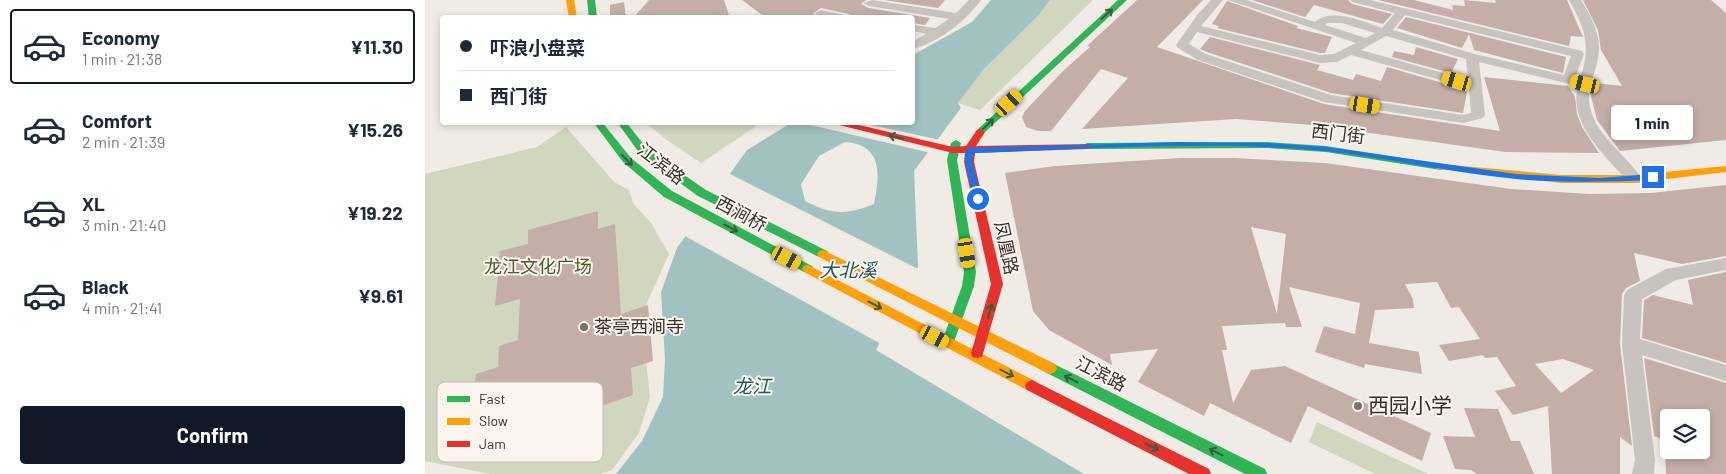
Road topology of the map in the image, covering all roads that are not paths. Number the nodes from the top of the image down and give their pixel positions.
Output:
1 (570, 0) edge
2 (591, 0) edge
3 (975, 0) edge
4 (1123, 0) edge
5 (1217, 0) edge
6 (1234, 0) edge
7 (1356, 0) edge
8 (1575, 0) edge
9 (869, 2) dead end
10 (1403, 12) junction
11 (821, 14) dead end
12 (572, 15) edge
13 (593, 15) edge
14 (827, 15) edge
15 (960, 17) junction
16 (1317, 27) junction
17 (915, 28) edge
18 (1194, 28) junction
19 (937, 32) junction
20 (1385, 32) junction
21 (1367, 42) junction
22 (915, 44) edge
23 (1350, 51) junction
24 (1472, 57) junction
25 (1568, 80) junction
26 (1585, 84) junction
27 (1475, 86) junction
28 (599, 125) edge
29 (623, 125) edge
30 (844, 125) edge
31 (960, 135) dead end
32 (948, 149) junction
33 (969, 150) junction
34 (1726, 169) edge
35 (1634, 179) junction
36 (702, 193) joint
37 (688, 206) joint
38 (1726, 264) edge
39 (926, 306) joint
40 (956, 321) junction
41 (983, 334) junction
42 (948, 343) junction
43 (1631, 344) junction
44 (976, 358) junction
45 (1726, 373) edge
46 (1204, 474) edge
47 (1260, 474) edge
48 (1643, 474) edge

1 - 12 street
2 - 13 street
3 - 15 street
33 -> 4 street
5 - 18 street
6 - 16 street
7 - 10 street
8 - 26 street
9 - 15 street
10 - 20 street
10 - 25 street
11 - 14 street
15 - 19 street
16 - 20 street
16 - 21 street
17 - 19 street
18 - 23 street
18 - 27 street
19 - 22 street
20 - 21 street
20 - 24 street
21 - 23 street
23 - 27 street
24 - 25 street
24 - 27 street
25 - 26 street
26 - 35 street
28 -> 37 street, 江滨路
29 - 36 street, 江滨路
32 -> 30 street, 西门街
31 - 32 street
32 - 33 street, 西门街
32 - 40 street
33 - 35 street, 西门街
41 -> 33 street, 凤凰路
34 - 35 street, 西门街
36 - 39 street, 西涧桥
37 -> 42 street, 西涧桥
38 - 43 street
39 - 40 street, 江滨路
40 - 41 street, 江滨路
40 - 42 street
41 - 44 street, 凤凰路
47 -> 41 street, 江滨路
42 - 44 street
43 - 45 street
43 - 48 street
44 -> 46 street

